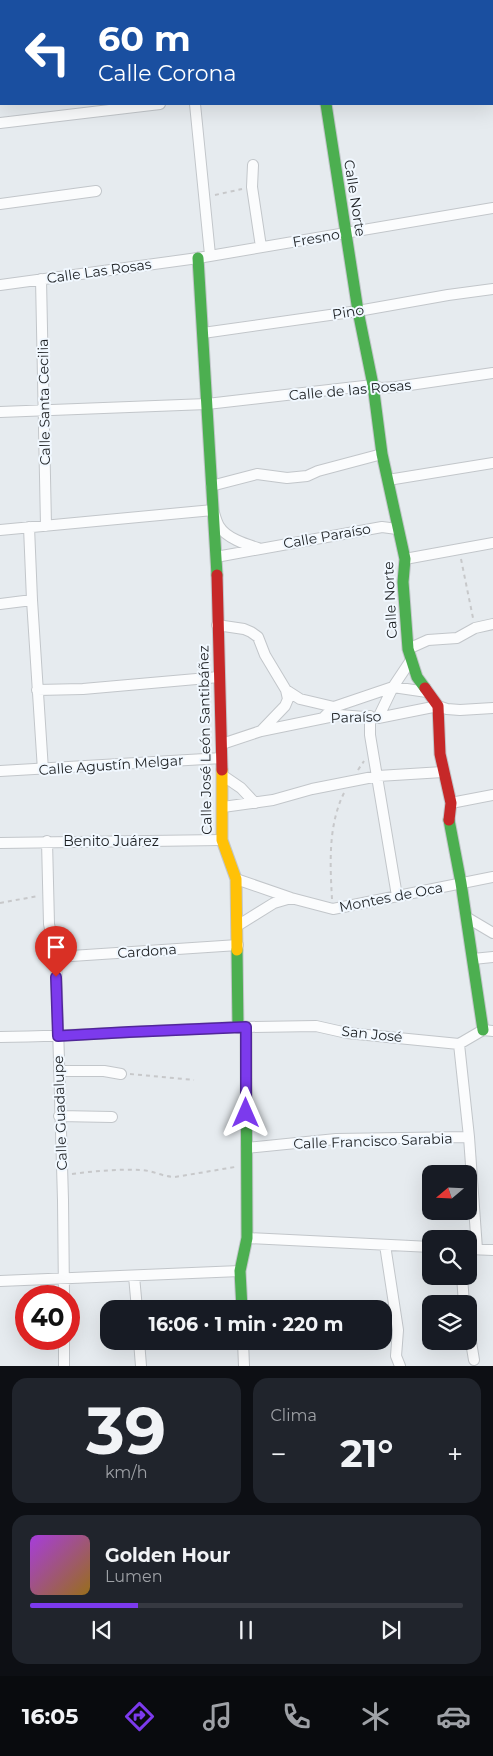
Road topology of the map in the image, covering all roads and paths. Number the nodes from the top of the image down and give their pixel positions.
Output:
1 (152, 105) edge
2 (196, 105) edge
3 (326, 105) edge
4 (0, 124) edge
5 (253, 165) dead end
6 (252, 187) junction
7 (96, 192) dead end
8 (205, 198) junction
9 (0, 204) edge
10 (493, 208) edge
11 (345, 232) junction
12 (261, 247) junction
13 (210, 255) junction
14 (198, 258) junction
15 (41, 278) junction
16 (0, 285) edge
17 (493, 289) edge
18 (358, 311) junction
19 (203, 333) junction
20 (493, 374) edge
21 (373, 385) junction
22 (207, 404) junction
23 (44, 410) junction
24 (0, 412) edge
25 (382, 454) junction
26 (493, 463) edge
27 (388, 480) junction
28 (211, 486) junction
29 (213, 510) junction
30 (46, 526) junction
31 (29, 527) junction
32 (397, 529) junction
33 (0, 530) edge
34 (493, 543) edge
35 (258, 548) junction
36 (458, 550) junction
37 (216, 557) junction
38 (405, 559) junction
39 (32, 600) junction
40 (0, 604) edge
41 (493, 624) edge
42 (217, 625) junction
43 (475, 628) junction
44 (409, 654) junction
45 (219, 677) junction
46 (393, 687) junction
47 (37, 690) junction
48 (286, 690) junction
49 (427, 692) junction
50 (334, 706) junction
51 (438, 706) junction
52 (493, 708) edge
53 (374, 717) junction
54 (323, 718) junction
55 (261, 731) junction
56 (222, 744) junction
57 (374, 747) junction
58 (222, 758) junction
59 (43, 770) junction
60 (0, 772) edge
61 (443, 772) junction
62 (222, 775) junction
63 (378, 776) junction
64 (349, 783) junction
65 (493, 795) edge
66 (255, 803) junction
67 (451, 803) junction
68 (223, 807) junction
69 (222, 840) junction
70 (47, 841) junction
71 (0, 842) edge
72 (493, 877) edge
73 (236, 879) junction
74 (461, 883) junction
75 (48, 894) junction
76 (397, 896) junction
77 (290, 898) junction
78 (0, 903) edge
79 (333, 909) junction
80 (466, 917) junction
81 (237, 926) junction
82 (493, 933) edge
83 (238, 945) junction
84 (56, 957) junction
85 (493, 957) edge
86 (472, 959) junction
87 (242, 1027) junction
88 (490, 1031) edge
89 (58, 1036) junction
90 (0, 1037) edge
91 (459, 1044) junction
92 (59, 1071) junction
93 (121, 1074) joint
94 (194, 1080) dead end
95 (59, 1116) junction
96 (112, 1117) dead end
97 (469, 1137) junction
98 (246, 1148) junction
99 (246, 1166) junction
100 (62, 1176) junction
101 (472, 1230) edge
102 (247, 1238) junction
103 (385, 1245) junction
104 (422, 1247) edge
105 (477, 1249) edge
106 (493, 1250) edge
107 (240, 1270) junction
108 (134, 1276) junction
109 (64, 1279) junction
110 (0, 1281) edge
111 (64, 1285) edge
112 (136, 1300) edge
113 (242, 1300) edge
114 (64, 1350) edge
115 (140, 1350) edge
116 (243, 1350) edge
117 (472, 1350) edge
118 (474, 1360) dead end
119 (64, 1366) edge
120 (141, 1366) edge
121 (244, 1366) edge
122 (400, 1366) edge

1 - 4 street
2 - 8 street
3 - 11 street, Calle Norte
5 - 6 street
6 - 8 path
6 - 12 street
7 - 9 street
8 - 13 street
10 - 11 street, Fresno
11 - 12 street, Fresno
11 - 18 street, Calle Norte
12 - 13 street, Fresno
13 - 14 street, Fresno
14 - 15 street, Calle Las Rosas
14 - 19 street, Calle José León Santibáñez
15 - 16 street, Calle Las Rosas
15 - 23 street, Calle Santa Cecilia
17 - 18 street, Pino
18 - 19 street, Pino
18 - 21 street, Calle Norte
19 - 22 street, Calle José León Santibáñez
20 - 21 street, Calle de las Rosas
21 - 22 street, Calle de las Rosas
21 - 25 street, Calle Norte
22 - 23 street, Calle de las Rosas
22 - 28 street, Calle José León Santibáñez
23 - 24 street, Calle de las Rosas
23 - 30 street, Calle Santa Cecilia
25 - 27 street, Calle Norte
25 - 28 street
26 - 27 street
27 - 32 street, Calle Norte
28 - 29 street, Calle José León Santibáñez
29 - 30 street
29 - 35 street
29 - 37 street, Calle José León Santibáñez
30 - 31 street
31 - 33 street
31 - 39 street
32 - 35 street, Calle Paraíso
32 - 38 street, Calle Norte
34 - 36 street
35 - 37 street, Calle Paraíso
36 - 38 street
36 - 43 path
37 - 42 street, Calle José León Santibáñez
38 - 44 street, Calle Norte
39 - 40 street
39 - 47 street
41 - 43 street
42 - 45 street, Calle José León Santibáñez
42 - 48 street
43 - 44 street
44 - 46 street
44 - 49 street, Calle Norte
45 - 47 street
45 - 56 street, Calle José León Santibáñez
46 - 49 street
46 - 50 street
46 - 53 street
47 - 59 street
48 - 50 street
48 - 55 street
49 - 51 street, Calle Norte
50 - 54 street
51 - 52 street, Paraíso
51 - 53 street, Paraíso
51 - 61 street
53 - 54 street, Paraíso
53 - 57 street
54 - 55 street, Paraíso
55 - 56 street, Paraíso
56 - 58 street, Calle José León Santibáñez
57 - 63 street
57 - 64 path
58 - 59 street, Calle Agustín Melgar
58 - 62 street, Calle José León Santibáñez
59 - 60 street, Calle Agustín Melgar
61 - 63 street
61 - 67 street
62 - 66 street
62 - 68 street, Calle José León Santibáñez
63 - 64 street
63 - 76 street
64 - 66 street
64 - 79 path
65 - 67 street
66 - 68 street
67 - 74 street
68 - 69 street, Calle José León Santibáñez
69 - 70 street, Benito Juárez
69 - 73 street, Calle José León Santibáñez
70 - 71 street, Benito Juárez
70 - 75 street, Calle Guadalupe
72 - 74 street, Montes de Oca
73 - 77 street, Montes de Oca
73 - 81 street, Calle José León Santibáñez
74 - 76 street, Montes de Oca
74 - 80 street
75 - 78 path
75 - 84 street, Calle Guadalupe
76 - 79 street, Montes de Oca
77 - 79 street, Montes de Oca
77 - 81 street
80 - 82 street
80 - 86 street
81 - 83 street, Calle José León Santibáñez
83 - 84 street, Cardona
83 - 87 street, Calle José León Santibáñez
84 - 89 street, Calle Guadalupe
85 - 86 street
86 - 88 street
87 - 89 street, San José
87 - 91 street, San José
87 - 98 street, Calle José León Santibáñez
88 - 91 street
89 - 90 street, San José
89 - 92 street, Calle Guadalupe
91 - 97 street
92 - 93 street
92 - 95 street, Calle Guadalupe
93 - 94 path
95 - 96 street
95 - 100 street, Calle Guadalupe
97 - 98 street, Calle Francisco Sarabia
97 - 101 street
98 - 99 street, Calle José León Santibáñez
99 - 100 path
99 - 102 street, Calle José León Santibáñez
100 - 109 street, Calle Guadalupe
102 - 103 street
102 - 107 street, Calle José León Santibáñez
103 - 104 street
103 - 122 street
105 - 106 street
107 - 108 street
107 - 113 street, Calle José León Santibáñez
108 - 109 street
108 - 112 street
109 - 110 street
109 - 111 street, Calle Guadalupe
114 - 119 street
115 - 120 street
116 - 121 street
117 - 118 street

